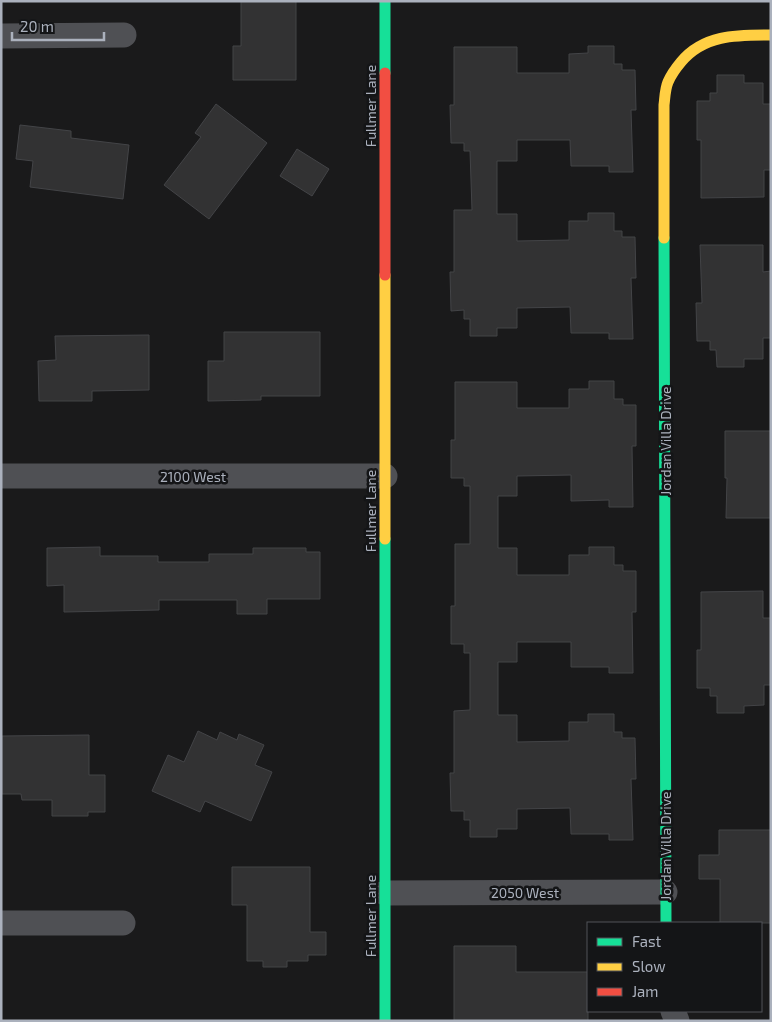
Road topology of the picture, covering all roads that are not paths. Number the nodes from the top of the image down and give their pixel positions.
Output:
1 (385, 1) edge
2 (124, 35) dead end
3 (771, 35) edge
4 (1, 36) edge
5 (1, 476) edge
6 (385, 476) junction
7 (665, 892) junction
8 (385, 893) junction
9 (666, 922) edge
10 (1, 923) edge
11 (123, 923) dead end
12 (385, 1021) edge

1 - 6 street, Fullmer Lane
2 - 4 street
3 - 7 street, Jordan Villa Drive
5 - 6 street, 2100 West
6 - 8 street, Fullmer Lane
7 - 8 street, 2050 West
7 - 9 street, Jordan Villa Drive
8 - 12 street, Fullmer Lane
10 - 11 street

